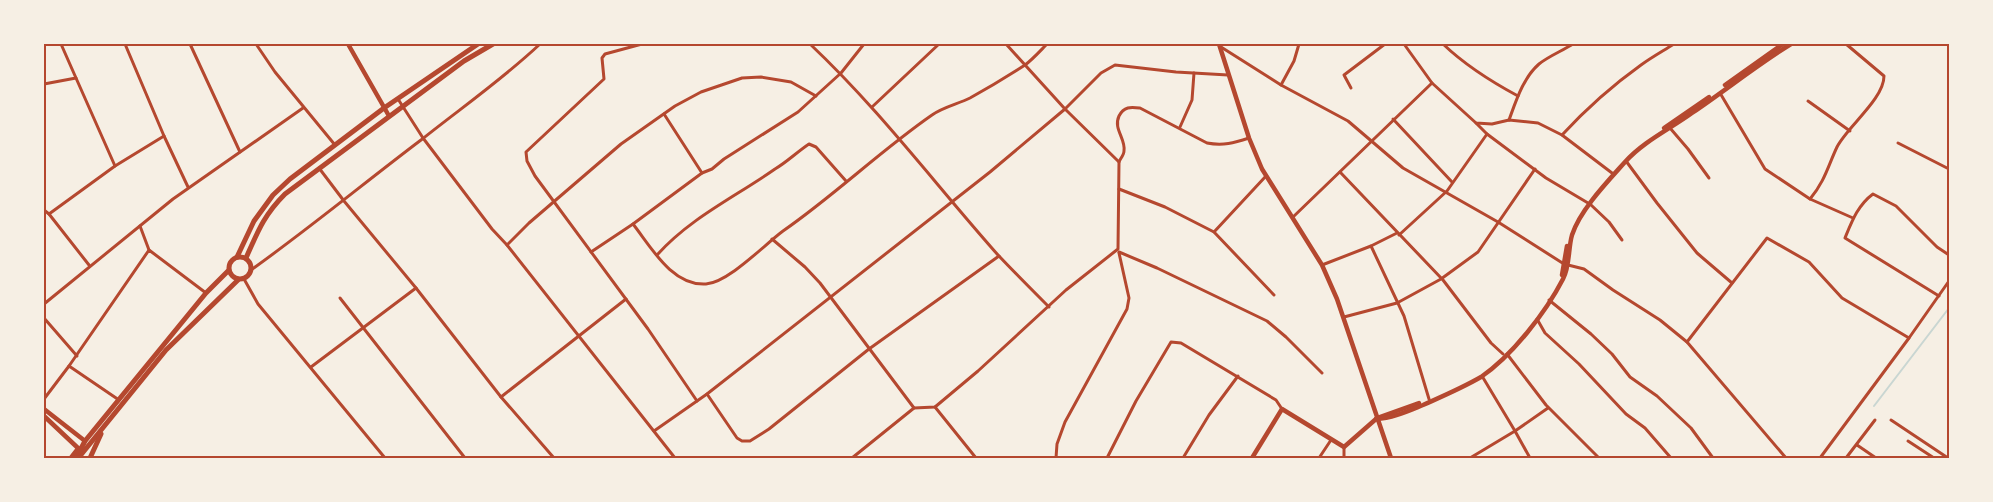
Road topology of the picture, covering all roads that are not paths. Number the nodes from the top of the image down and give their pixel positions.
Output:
1 (61, 44) edge
2 (125, 44) edge
3 (190, 44) edge
4 (256, 44) edge
5 (348, 44) edge
6 (478, 44) edge
7 (492, 44) edge
8 (540, 44) edge
9 (642, 44) edge
10 (810, 44) edge
11 (864, 44) edge
12 (939, 44) edge
13 (1006, 44) edge
14 (1047, 44) edge
15 (1299, 44) edge
16 (1385, 44) edge
17 (1404, 44) edge
18 (1443, 44) edge
19 (1573, 44) edge
20 (1674, 44) edge
21 (1783, 44) edge
22 (1791, 44) edge
23 (1846, 44) edge
24 (1220, 45) edge
25 (1026, 64) junction
26 (841, 73) junction
27 (1194, 73) junction
28 (1228, 75) junction
29 (76, 78) junction
30 (1432, 83) junction
31 (44, 84) edge
32 (1281, 85) junction
33 (1351, 88) dead end
34 (1720, 92) junction
35 (816, 96) junction
36 (1518, 96) junction
37 (398, 99) junction
38 (1808, 101) dead end
39 (402, 107) junction
40 (872, 107) junction
41 (303, 108) junction
42 (384, 108) junction
43 (1065, 109) junction
44 (664, 114) junction
45 (389, 116) junction
46 (1393, 119) junction
47 (1509, 120) junction
48 (1476, 123) junction
49 (1180, 127) junction
50 (1670, 128) junction
51 (1850, 131) junction
52 (1487, 134) junction
53 (1562, 135) junction
54 (164, 136) junction
55 (423, 138) junction
56 (1249, 138) junction
57 (900, 139) junction
58 (1370, 141) junction
59 (1898, 143) dead end
60 (334, 145) junction
61 (240, 152) junction
62 (1626, 160) junction
63 (1119, 162) junction
64 (115, 166) junction
65 (319, 167) junction
66 (1535, 169) junction
67 (1949, 169) edge
68 (1340, 172) junction
69 (702, 173) junction
70 (1612, 173) junction
71 (1266, 176) junction
72 (1709, 178) dead end
73 (846, 181) junction
74 (1452, 182) junction
75 (188, 188) junction
76 (1118, 189) junction
77 (1447, 191) junction
78 (1810, 199) junction
79 (952, 200) junction
80 (344, 201) junction
81 (554, 202) junction
82 (1589, 203) junction
83 (44, 210) edge
84 (49, 214) junction
85 (1292, 218) junction
86 (1853, 218) junction
87 (1498, 222) junction
88 (633, 224) junction
89 (140, 226) junction
90 (1214, 232) junction
91 (1398, 234) junction
92 (772, 239) junction
93 (1622, 240) dead end
94 (506, 245) junction
95 (1371, 246) junction
96 (149, 250) junction
97 (1118, 251) junction
98 (591, 252) junction
99 (657, 255) junction
100 (1949, 255) edge
101 (999, 256) junction
102 (237, 257) junction
103 (246, 258) junction
104 (1566, 264) junction
105 (90, 265) junction
106 (1322, 265) junction
107 (228, 270) junction
108 (251, 270) junction
109 (1441, 278) junction
110 (241, 279) junction
111 (1949, 281) edge
112 (1732, 283) junction
113 (416, 288) junction
114 (206, 293) junction
115 (1274, 294) dead end
116 (830, 296) junction
117 (1938, 296) junction
118 (340, 298) dead end
119 (626, 299) junction
120 (1549, 300) junction
121 (44, 302) edge
122 (1397, 303) junction
123 (1049, 307) junction
124 (1344, 317) junction
125 (44, 318) edge
126 (1537, 318) junction
127 (364, 328) junction
128 (578, 336) junction
129 (1909, 338) junction
130 (1687, 342) junction
131 (869, 350) junction
132 (1505, 354) junction
133 (77, 356) junction
134 (69, 366) junction
135 (311, 368) junction
136 (1322, 373) dead end
137 (1238, 376) junction
138 (1482, 376) junction
139 (707, 394) junction
140 (501, 397) junction
141 (44, 399) edge
142 (1429, 399) junction
143 (119, 400) junction
144 (697, 401) junction
145 (935, 407) junction
146 (914, 408) junction
147 (1548, 408) junction
148 (44, 409) edge
149 (1282, 409) junction
150 (44, 416) edge
151 (1376, 419) junction
152 (1875, 420) dead end
153 (1891, 420) dead end
154 (103, 428) junction
155 (654, 431) junction
156 (1515, 431) junction
157 (1331, 440) junction
158 (85, 441) junction
159 (1908, 441) dead end
160 (1857, 445) junction
161 (1344, 447) junction
162 (78, 449) junction
163 (71, 458) edge
164 (77, 458) edge
165 (90, 458) edge
166 (384, 458) edge
167 (465, 458) edge
168 (554, 458) edge
169 (674, 458) edge
170 (852, 458) edge
171 (976, 458) edge
172 (1056, 458) edge
173 (1107, 458) edge
174 (1183, 458) edge
175 (1252, 458) edge
176 (1319, 458) edge
177 (1344, 458) edge
178 (1391, 458) edge
179 (1470, 458) edge
180 (1530, 458) edge
181 (1598, 458) edge
182 (1670, 458) edge
183 (1714, 458) edge
184 (1786, 458) edge
185 (1820, 458) edge
186 (1846, 458) edge
187 (1876, 458) edge
188 (1934, 458) edge
189 (1948, 458) edge

1 - 29 street
2 - 54 street
3 - 61 street
4 - 41 street
5 - 42 main road
6 - 37 main road
7 - 39 main road
8 - 55 street
9 - 81 street
10 - 26 street
11 - 26 street
12 - 40 street
13 - 25 street
14 - 25 street
15 - 32 street
16 - 33 street
17 - 30 street
18 - 36 street
19 - 36 street
20 - 53 street
21 - 70 main road
22 - 34 main road
23 - 51 street
24 - 28 main road
24 - 32 street
25 - 43 street
25 - 57 street
26 - 35 street
26 - 40 street
27 - 28 street
27 - 43 street
27 - 49 street
28 - 56 main road
29 - 31 street
29 - 64 street
30 - 46 street
30 - 48 street
32 - 58 street
34 - 50 main road
34 - 78 street
35 - 44 street
35 - 69 street
36 - 47 street
37 - 39 street
37 - 42 main road
38 - 51 street
39 - 45 main road
39 - 55 street
40 - 57 street
41 - 60 street
41 - 61 street
42 - 45 main road
42 - 60 main road
43 - 63 street
43 - 79 street
44 - 69 street
44 - 81 street
45 - 65 main road
46 - 58 street
46 - 74 street
47 - 48 street
47 - 53 street
48 - 52 street
49 - 56 street
49 - 63 street
50 - 62 main road
50 - 72 street
51 - 78 street
52 - 66 street
52 - 74 street
53 - 70 street
54 - 64 street
54 - 75 street
55 - 80 street
55 - 94 street
56 - 71 main road
57 - 73 street
57 - 79 street
58 - 68 street
58 - 77 street
59 - 67 street
60 - 102 main road
61 - 75 street
62 - 82 main road
62 - 112 street
63 - 76 street
64 - 84 street
65 - 80 street
65 - 103 main road
66 - 82 street
66 - 87 street
68 - 85 street
68 - 91 street
69 - 88 street
70 - 82 main road
71 - 85 main road
71 - 90 street
73 - 92 street
73 - 99 street
74 - 77 street
75 - 89 street
76 - 90 street
76 - 97 street
77 - 87 street
77 - 91 street
78 - 86 street
79 - 101 street
79 - 116 street
80 - 108 street
80 - 113 street
81 - 94 street
81 - 98 street
82 - 93 street
82 - 104 main road
83 - 84 street
84 - 105 street
85 - 106 main road
86 - 100 street
86 - 117 street
87 - 104 street
87 - 109 street
88 - 98 street
88 - 99 street
89 - 96 street
89 - 105 street
90 - 115 street
91 - 95 street
91 - 109 street
92 - 99 street
92 - 116 street
94 - 128 street
95 - 106 street
95 - 122 street
96 - 114 street
96 - 133 street
97 - 123 street
97 - 136 street
97 - 172 street
98 - 119 street
101 - 123 street
101 - 131 street
102 - 103 main road
102 - 107 main road
103 - 108 main road
104 - 120 main road
104 - 130 street
104 - 132 main road
105 - 121 street
106 - 124 main road
107 - 110 main road
107 - 114 main road
108 - 110 main road
109 - 122 street
109 - 132 street
110 - 135 street
110 - 154 main road
111 - 117 street
112 - 129 street
112 - 130 street
113 - 127 street
113 - 140 street
114 - 143 main road
116 - 131 street
116 - 139 street
117 - 129 street
118 - 127 street
119 - 128 street
119 - 144 street
120 - 126 main road
120 - 183 street
122 - 124 street
122 - 142 street
123 - 145 street
124 - 151 main road
125 - 133 street
126 - 132 main road
126 - 182 street
127 - 135 street
127 - 167 street
128 - 140 street
128 - 155 street
129 - 185 street
130 - 184 street
131 - 139 street
131 - 146 street
132 - 138 main road
132 - 142 main road
132 - 147 street
133 - 134 street
134 - 141 street
134 - 143 street
135 - 166 street
137 - 149 street
137 - 173 street
137 - 174 street
138 - 151 main road
138 - 156 street
139 - 144 street
140 - 168 street
142 - 151 main road
143 - 158 main road
144 - 155 street
145 - 146 street
145 - 171 street
146 - 170 street
147 - 156 street
147 - 181 street
148 - 158 main road
149 - 157 main road
149 - 175 main road
150 - 162 main road
151 - 161 main road
151 - 178 main road
152 - 160 street
153 - 189 street
154 - 164 main road
154 - 165 main road
155 - 169 street
156 - 179 street
156 - 180 street
157 - 161 main road
157 - 176 street
158 - 162 main road
158 - 164 main road
159 - 188 street
160 - 186 street
160 - 187 street
161 - 177 street
162 - 163 main road

